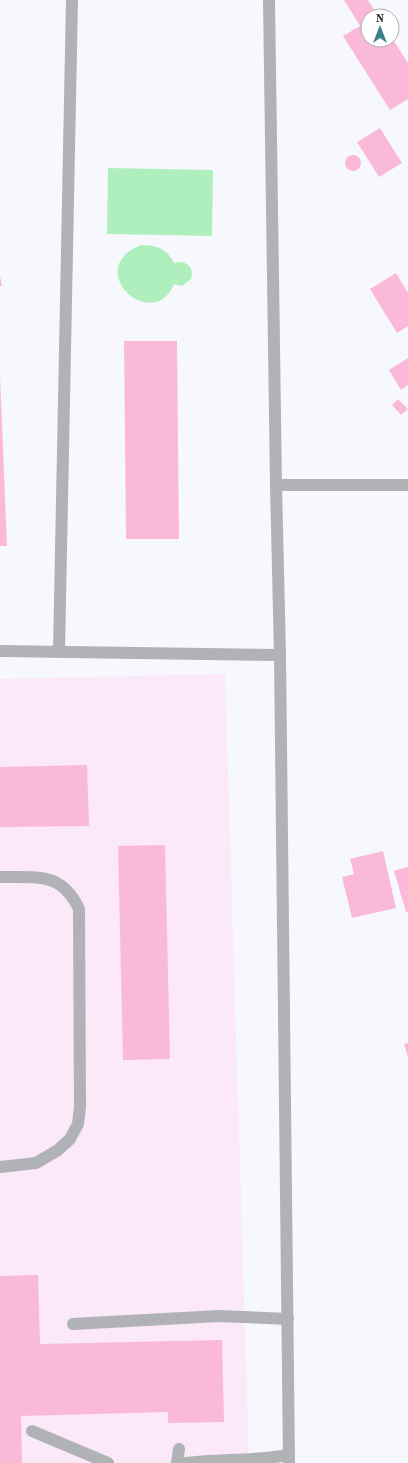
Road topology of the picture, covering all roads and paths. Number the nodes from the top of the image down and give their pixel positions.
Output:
1 (72, 0) edge
2 (269, 0) edge
3 (276, 485) junction
4 (408, 485) edge
5 (0, 651) edge
6 (58, 651) junction
7 (280, 655) junction
8 (0, 877) edge
9 (0, 1167) edge
10 (288, 1319) junction
11 (73, 1324) dead end
12 (32, 1431) dead end
13 (179, 1448) dead end
14 (289, 1459) edge
15 (108, 1463) edge
16 (177, 1463) edge
17 (186, 1463) edge

1 - 6 street
2 - 3 street
3 - 4 street
3 - 7 street
5 - 6 street
6 - 7 street
7 - 10 street
8 - 9 street
10 - 11 street
10 - 14 street
12 - 15 street
13 - 16 street
14 - 17 street

